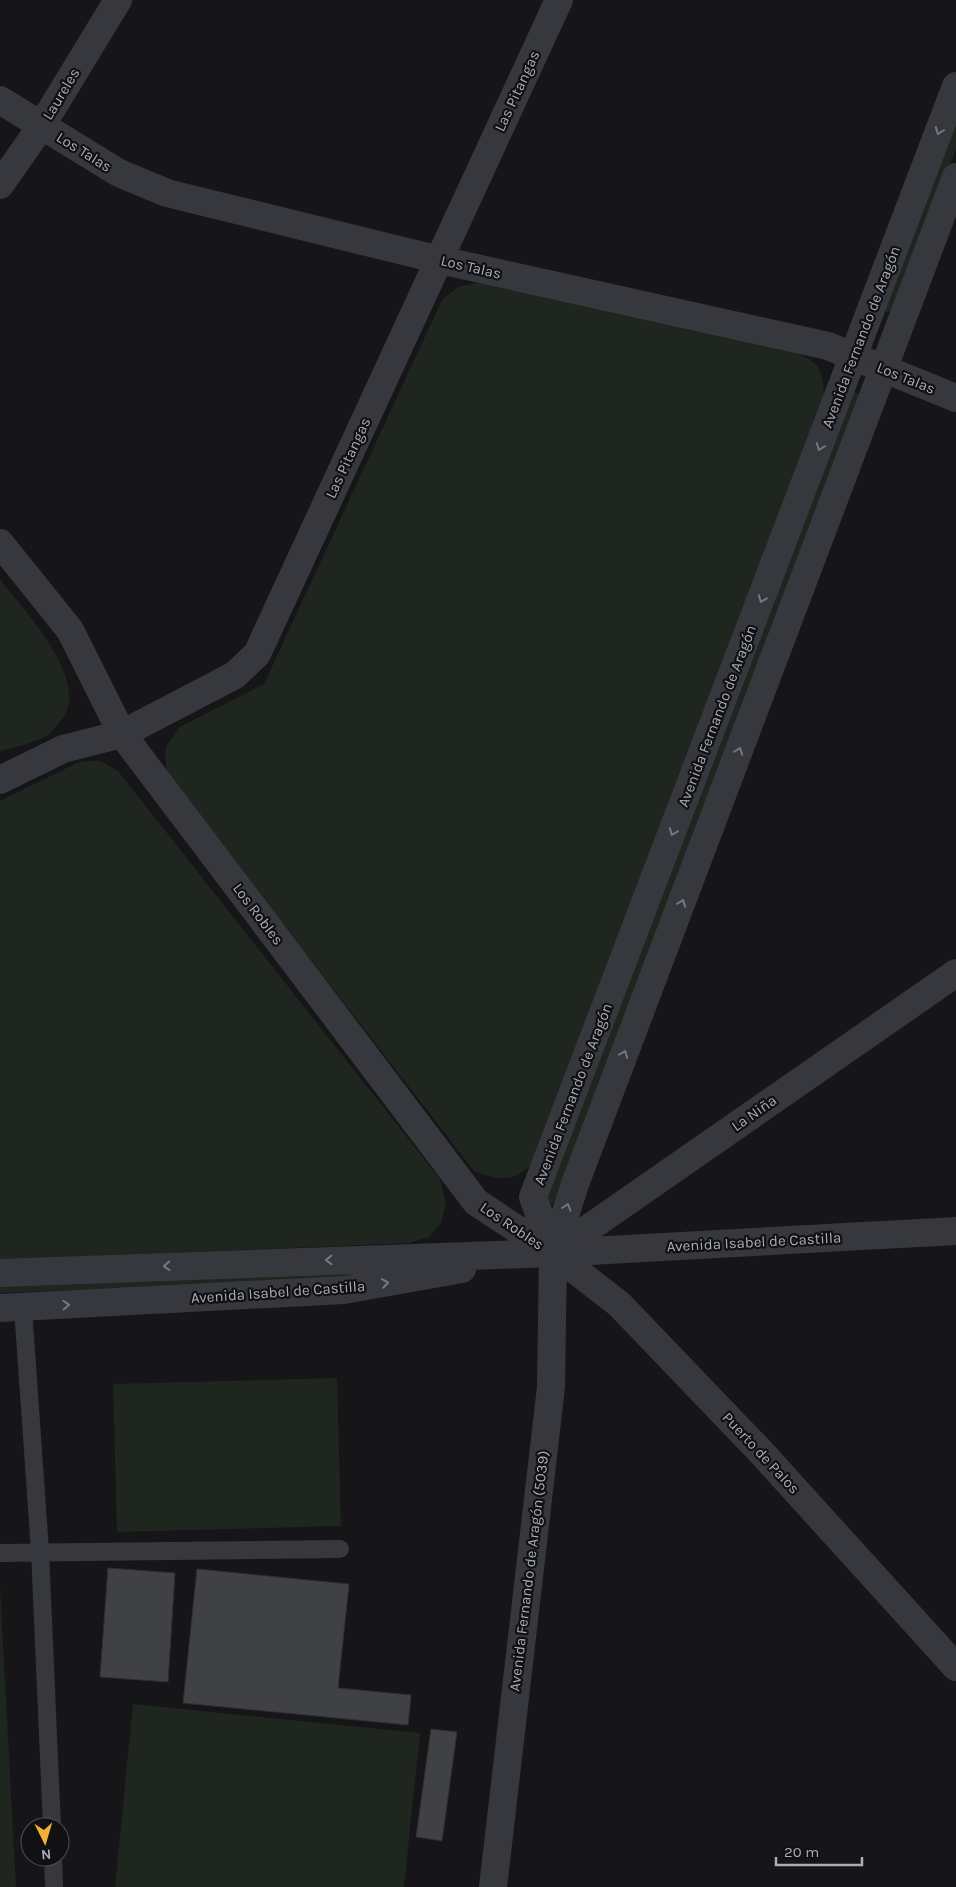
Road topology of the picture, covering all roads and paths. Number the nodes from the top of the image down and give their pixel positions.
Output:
1 (118, 0) edge
2 (559, 0) edge
3 (956, 86) edge
4 (0, 100) edge
5 (42, 125) junction
6 (956, 177) edge
7 (0, 185) edge
8 (440, 260) junction
9 (854, 357) junction
10 (884, 369) junction
11 (956, 398) edge
12 (0, 543) edge
13 (122, 734) junction
14 (0, 780) edge
15 (956, 973) edge
16 (956, 1231) edge
17 (552, 1253) junction
18 (0, 1273) edge
19 (12, 1308) edge
20 (340, 1549) dead end
21 (40, 1551) junction
22 (0, 1553) edge
23 (956, 1667) edge
24 (52, 1817) edge
25 (53, 1867) edge
26 (54, 1887) edge
27 (493, 1887) edge

1 - 5 street, Laureles
2 - 8 street, Las Pitangas
3 -> 9 street, Avenida Fernando de Aragón
4 - 5 street, Los Talas
5 - 7 street, Laureles
5 - 8 street, Los Talas
6 - 10 street
8 - 9 street, Los Talas
8 - 13 street, Las Pitangas
9 - 10 street, Los Talas
9 -> 17 street, Avenida Fernando de Aragón
10 - 11 street, Los Talas
17 -> 10 street
12 - 13 street, Los Robles
13 - 14 street, Las Pitangas
13 - 17 street, Los Robles
15 - 17 street, La Niña
16 - 17 street, Avenida Isabel de Castilla
17 -> 18 street, Avenida Isabel de Castilla
19 -> 17 street, Avenida Isabel de Castilla
17 - 23 street, Puerto de Palos
17 - 27 street, Avenida Fernando de Aragón (5039)
19 - 21 lane
20 - 21 lane
21 - 22 lane
21 - 24 lane
25 - 26 lane

